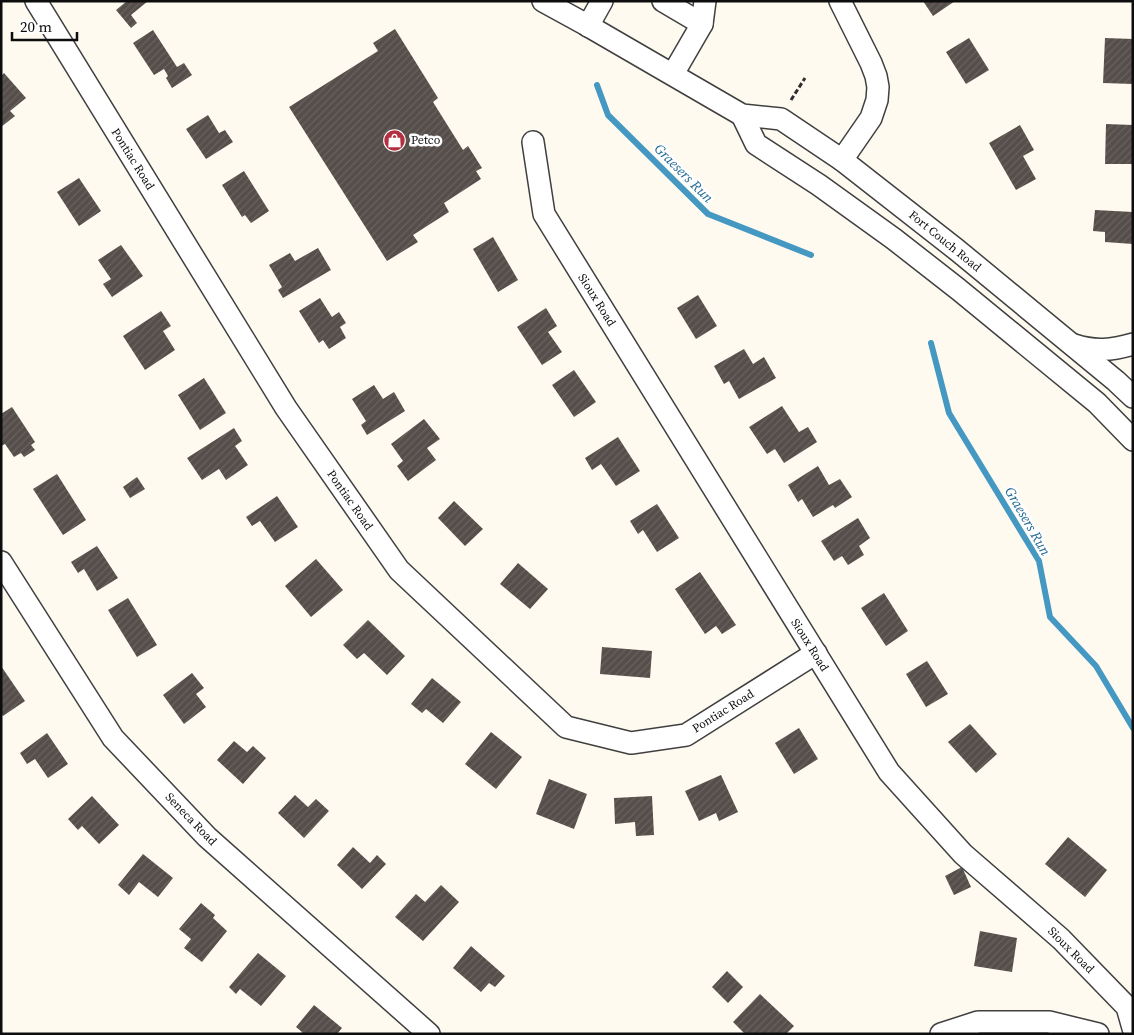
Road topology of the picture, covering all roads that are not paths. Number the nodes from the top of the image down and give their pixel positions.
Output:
1 (36, 1) edge
2 (543, 1) edge
3 (602, 1) edge
4 (662, 1) edge
5 (705, 1) edge
6 (840, 1) edge
7 (702, 24) junction
8 (588, 26) junction
9 (673, 74) junction
10 (742, 115) junction
11 (533, 142) dead end
12 (842, 160) junction
13 (1072, 344) junction
14 (1133, 344) edge
15 (1129, 403) edge
16 (1133, 440) edge
17 (1, 562) edge
18 (816, 653) junction
19 (1133, 1028) edge
20 (429, 1034) edge
21 (941, 1034) edge
22 (1098, 1034) edge

1 - 18 street, Pontiac Road
2 - 8 street, Fort Couch Road
3 - 8 street
4 - 7 street
5 - 7 street
6 - 12 street
7 - 9 street
8 - 9 street, Fort Couch Road
9 - 10 street, Fort Couch Road
10 - 12 street, Fort Couch Road
10 - 15 street
11 - 18 street, Sioux Road
12 - 13 street, Fort Couch Road
13 - 14 street
13 - 15 street, Fort Couch Road
15 - 16 street
17 - 20 street, Seneca Road
18 - 19 street, Sioux Road
21 - 22 street

